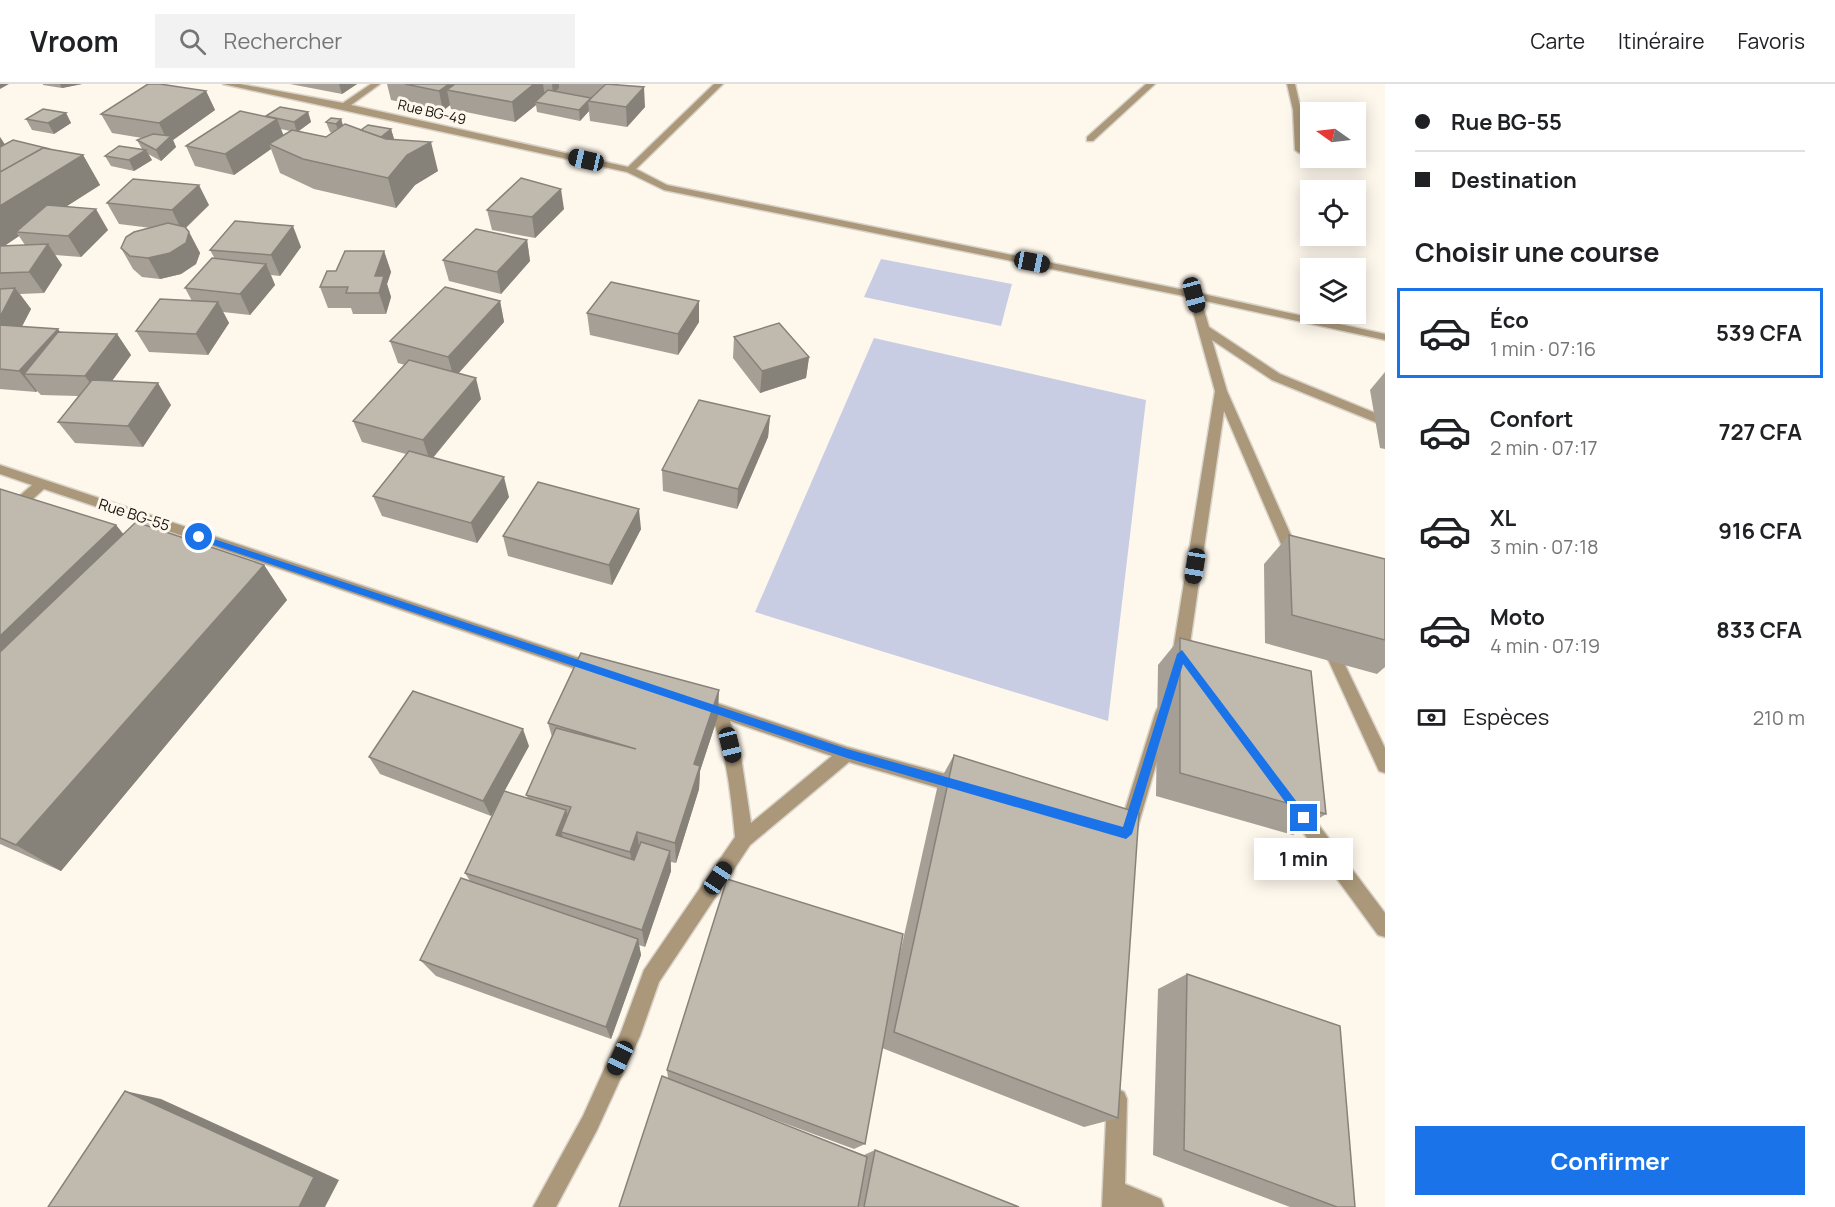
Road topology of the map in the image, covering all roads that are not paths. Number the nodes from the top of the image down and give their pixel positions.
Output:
1 (227, 84) edge
2 (376, 84) edge
3 (719, 84) edge
4 (1151, 84) edge
5 (1291, 84) edge
6 (344, 106) junction
7 (1090, 139) dead end
8 (1299, 150) dead end
9 (630, 170) junction
10 (1194, 295) junction
11 (1202, 328) junction
12 (1385, 337) edge
13 (1221, 391) junction
14 (1385, 422) edge
15 (0, 469) edge
16 (41, 484) junction
17 (0, 521) edge
18 (1299, 572) edge
19 (1322, 629) edge
20 (1182, 654) junction
21 (604, 673) edge
22 (1196, 673) edge
23 (1175, 676) dead end
24 (683, 699) edge
25 (1168, 699) dead end
26 (717, 710) junction
27 (847, 754) junction
28 (1385, 766) edge
29 (970, 789) edge
30 (1287, 796) edge
31 (1122, 836) edge
32 (744, 838) junction
33 (1385, 928) edge
34 (1117, 1083) edge
35 (1113, 1199) edge
36 (544, 1207) edge
37 (1153, 1207) edge

1 - 6 street, Rue BG-49
2 - 6 street
3 - 9 street
4 - 7 street
5 - 8 street
6 - 9 street, Rue BG-49
9 - 10 street, Rue BG-49
10 - 11 street
10 - 12 street, Rue BG-49
11 - 13 street
11 - 14 street
13 - 18 street
13 - 20 street
15 - 16 street, Rue BG-55
16 - 17 street
16 - 21 street, Rue BG-55
19 - 28 street
20 - 22 street
20 - 23 street
24 - 26 street
25 - 31 street
26 - 27 street
26 - 32 street
27 - 29 street
27 - 32 street
30 - 33 street
32 - 36 street
34 - 35 street
35 - 37 street

